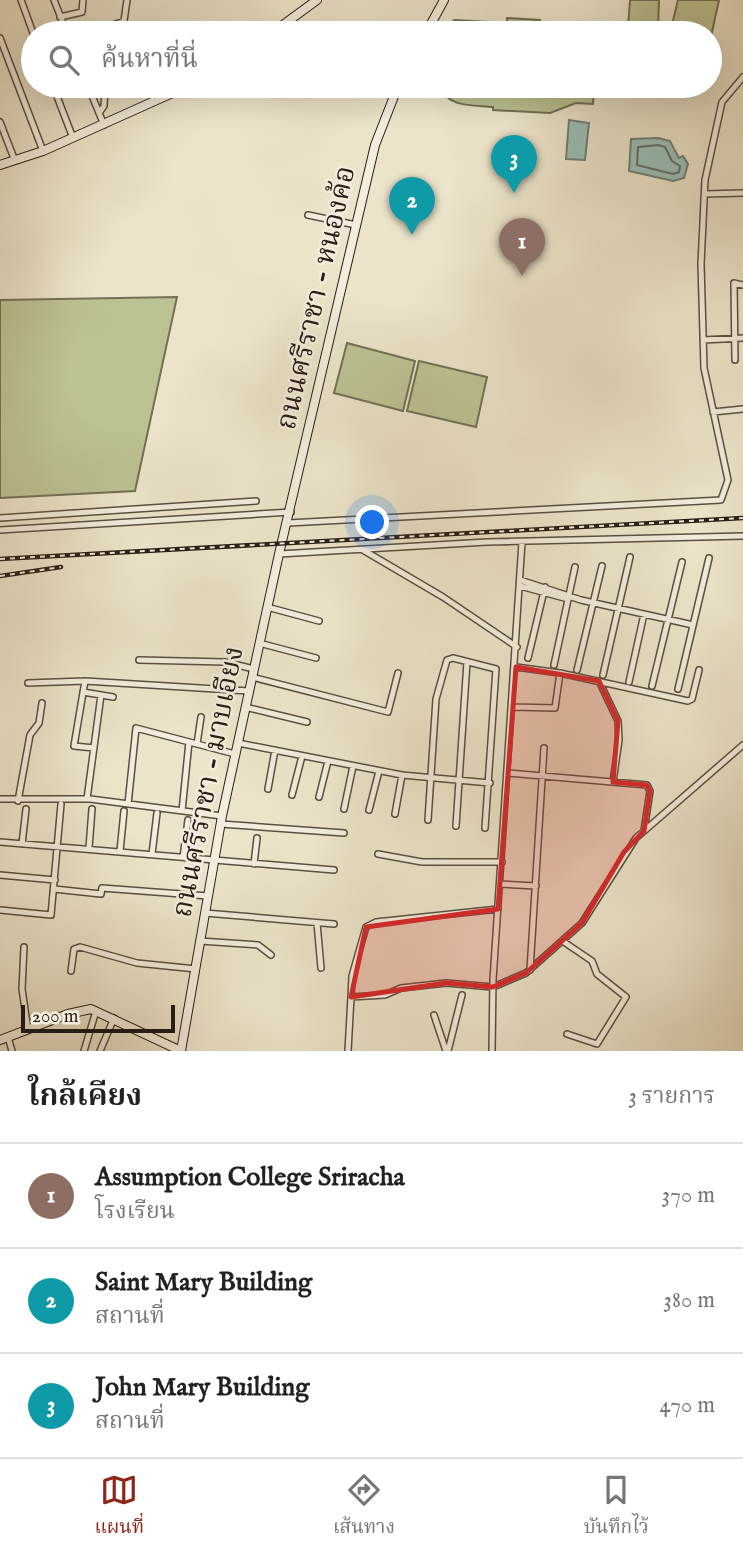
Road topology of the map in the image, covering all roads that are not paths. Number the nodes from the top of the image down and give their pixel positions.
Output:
1 (20, 0) edge
2 (54, 0) edge
3 (83, 0) edge
4 (127, 0) edge
5 (317, 0) edge
6 (444, 0) edge
7 (60, 17) junction
8 (28, 21) edge
9 (62, 21) edge
10 (124, 21) edge
11 (288, 21) edge
12 (433, 21) edge
13 (0, 38) edge
14 (743, 77) edge
15 (21, 93) edge
16 (23, 98) edge
17 (58, 98) edge
18 (93, 98) edge
19 (104, 98) edge
20 (162, 98) edge
21 (393, 98) edge
22 (99, 113) junction
23 (0, 122) edge
24 (104, 125) junction
25 (73, 138) junction
26 (43, 151) junction
27 (15, 161) junction
28 (0, 165) edge
29 (743, 193) edge
30 (705, 194) junction
31 (308, 215) dead end
32 (356, 225) junction
33 (743, 285) edge
34 (743, 338) edge
35 (734, 339) junction
36 (703, 340) junction
37 (735, 360) dead end
38 (743, 409) edge
39 (713, 412) junction
40 (256, 501) dead end
41 (173, 507) junction
42 (291, 512) junction
43 (0, 518) edge
44 (173, 519) junction
45 (288, 523) junction
46 (0, 530) edge
47 (743, 536) edge
48 (522, 542) junction
49 (362, 549) junction
50 (279, 554) junction
51 (630, 557) dead end
52 (709, 558) dead end
53 (682, 562) dead end
54 (602, 566) dead end
55 (575, 567) dead end
56 (520, 583) junction
57 (544, 590) junction
58 (568, 597) junction
59 (594, 603) junction
60 (267, 607) junction
61 (618, 608) junction
62 (644, 614) junction
63 (667, 619) junction
64 (319, 621) dead end
65 (693, 625) junction
66 (260, 643) junction
67 (517, 647) junction
68 (316, 658) dead end
69 (528, 658) dead end
70 (139, 660) dead end
71 (467, 662) junction
72 (554, 665) dead end
73 (516, 667) junction
74 (577, 670) dead end
75 (699, 670) dead end
76 (253, 673) junction
77 (398, 673) dead end
78 (560, 673) junction
79 (603, 675) dead end
80 (85, 681) junction
81 (599, 681) junction
82 (629, 682) dead end
83 (28, 683) dead end
84 (652, 686) dead end
85 (678, 689) dead end
86 (249, 691) junction
87 (83, 692) junction
88 (101, 695) junction
89 (113, 697) dead end
90 (42, 703) dead end
91 (245, 707) junction
92 (513, 707) junction
93 (201, 717) dead end
94 (307, 722) dead end
95 (189, 742) junction
96 (238, 743) junction
97 (197, 744) junction
98 (743, 745) edge
99 (94, 748) junction
100 (544, 748) dead end
101 (275, 750) junction
102 (235, 754) junction
103 (302, 756) junction
104 (328, 761) junction
105 (353, 766) junction
106 (379, 771) junction
107 (508, 773) junction
108 (402, 775) junction
109 (542, 776) junction
110 (431, 778) junction
111 (460, 780) junction
112 (613, 782) junction
113 (490, 783) junction
114 (268, 789) dead end
115 (292, 796) dead end
116 (319, 797) dead end
117 (0, 799) edge
118 (87, 799) junction
119 (18, 802) junction
120 (61, 804) dead end
121 (128, 804) junction
122 (26, 809) dead end
123 (92, 809) dead end
124 (344, 809) dead end
125 (369, 810) dead end
126 (124, 811) dead end
127 (182, 811) junction
128 (157, 813) dead end
129 (394, 814) dead end
130 (188, 820) dead end
131 (221, 820) junction
132 (428, 820) dead end
133 (456, 826) dead end
134 (485, 828) dead end
135 (645, 831) junction
136 (344, 833) dead end
137 (257, 838) dead end
138 (0, 842) edge
139 (22, 844) junction
140 (57, 848) junction
141 (89, 848) junction
142 (120, 851) junction
143 (152, 854) junction
144 (378, 854) dead end
145 (183, 857) junction
146 (214, 861) junction
147 (502, 862) junction
148 (254, 864) junction
149 (334, 870) dead end
150 (0, 875) edge
151 (54, 880) junction
152 (500, 884) junction
153 (536, 886) junction
154 (54, 889) junction
155 (208, 896) junction
156 (498, 909) junction
157 (0, 910) edge
158 (205, 913) junction
159 (317, 922) junction
160 (334, 924) dead end
161 (200, 941) junction
162 (564, 942) junction
163 (24, 947) dead end
164 (271, 955) dead end
165 (321, 968) dead end
166 (196, 969) junction
167 (530, 970) junction
168 (71, 971) dead end
169 (493, 987) junction
170 (462, 995) dead end
171 (351, 997) junction
172 (96, 1011) junction
173 (435, 1015) dead end
174 (114, 1018) junction
175 (28, 1030) junction
176 (567, 1034) dead end
177 (4, 1039) edge
178 (492, 1050) edge
179 (12, 1051) edge
180 (84, 1051) edge
181 (100, 1051) edge
182 (181, 1051) edge
183 (348, 1051) edge
184 (447, 1051) edge
185 (500, 1051) edge

1 - 8 street
2 - 7 street
3 - 7 street
4 - 10 street
5 - 11 main road
6 - 12 main road
7 - 9 street
13 - 15 street
14 - 30 street
16 - 26 street
17 - 25 street
18 - 22 street
19 - 22 street
20 - 24 main road
21 - 32 main road, ถนนศรีราชา - หนองค้อ
22 - 24 street
23 - 27 street
24 - 25 main road
25 - 26 main road
26 - 27 main road
27 - 28 main road
29 - 30 street
30 - 36 street
31 - 32 street
32 - 42 main road, ถนนศรีราชา - หนองค้อ
33 - 35 street
34 - 35 street
35 - 36 street
35 - 37 street
36 - 39 street
38 - 39 street
39 - 45 street
40 - 41 street
41 - 43 street
41 - 44 street
42 - 44 street
42 - 45 main road, ถนนศรีราชา - หนองค้อ
44 - 46 street
45 - 50 main road, ถนนศรีราชา - มาบเอียง
47 - 48 street
48 - 49 street
48 - 56 street
49 - 50 street
49 - 67 street
50 - 60 main road, ถนนศรีราชา - มาบเอียง
51 - 61 street
52 - 65 street
53 - 63 street
54 - 59 street
55 - 58 street
56 - 57 street
56 - 67 street
57 - 58 street
57 - 69 street
58 - 59 street
58 - 72 street
59 - 61 street
59 - 74 street
60 - 64 street
60 - 66 main road, ถนนศรีราชา - มาบเอียง
61 - 62 street
61 - 79 street
62 - 63 street
62 - 82 street
63 - 65 street
63 - 84 street
65 - 85 street
66 - 68 street
66 - 76 main road, ถนนศรีราชา - มาบเอียง
67 - 73 street
70 - 76 street
71 - 110 street
71 - 111 street
71 - 113 street
73 - 78 street
73 - 92 street
75 - 81 street
76 - 77 street
76 - 86 main road, ถนนศรีราชา - มาบเอียง
78 - 81 street
78 - 92 street
80 - 83 street
80 - 86 street
80 - 87 street
81 - 112 street
86 - 91 main road, ถนนศรีราชา - มาบเอียง
87 - 88 street
87 - 99 street
88 - 89 street
88 - 99 street
90 - 119 street
91 - 94 street
91 - 96 main road, ถนนศรีราชา - มาบเอียง
92 - 107 street
93 - 97 street
95 - 97 street
95 - 121 street
95 - 127 street
96 - 101 street
96 - 102 main road, ถนนศรีราชา - มาบเอียง
97 - 102 street
98 - 135 street
99 - 118 street
100 - 109 street
101 - 103 street
101 - 114 street
102 - 131 main road, ถนนศรีราชา - มาบเอียง
103 - 104 street
103 - 115 street
104 - 105 street
104 - 116 street
105 - 106 street
105 - 124 street
106 - 108 street
106 - 125 street
107 - 109 street
107 - 147 street
108 - 110 street
108 - 129 street
109 - 112 street
109 - 153 street
110 - 111 street
110 - 132 street
111 - 113 street
111 - 133 street
112 - 135 street
113 - 134 street
117 - 119 street
118 - 119 street
118 - 121 street
120 - 140 street
121 - 127 street
122 - 139 street
123 - 141 street
126 - 142 street
127 - 131 street
128 - 143 street
130 - 145 street
131 - 136 street
131 - 146 main road, ถนนศรีราชา - มาบเอียง
135 - 162 street
137 - 148 street
138 - 139 street
139 - 140 street
140 - 141 street
140 - 151 street
141 - 142 street
142 - 143 street
143 - 145 street
144 - 147 street
145 - 146 street
146 - 148 street
146 - 155 main road, ถนนศรีราชา - มาบเอียง
147 - 152 street
148 - 149 street
150 - 151 street
151 - 154 street
152 - 153 street
152 - 156 street
153 - 167 street
154 - 155 street
154 - 157 street
155 - 158 main road, ถนนศรีราชา - มาบเอียง
156 - 169 street
156 - 171 street
158 - 159 street
158 - 161 main road, ถนนศรีราชา - มาบเอียง
159 - 160 street
159 - 165 street
161 - 164 street
161 - 166 main road, ถนนศรีราชา - มาบเอียง
162 - 167 street
162 - 176 street
163 - 175 street
166 - 168 street
166 - 182 main road, ถนนศรีราชา - มาบเอียง
167 - 169 street
169 - 171 street
169 - 178 street
170 - 184 street
171 - 183 street
172 - 174 main road
172 - 175 main road
172 - 180 street
173 - 184 street
174 - 181 street
174 - 182 main road
175 - 177 main road
177 - 179 street
178 - 185 street

